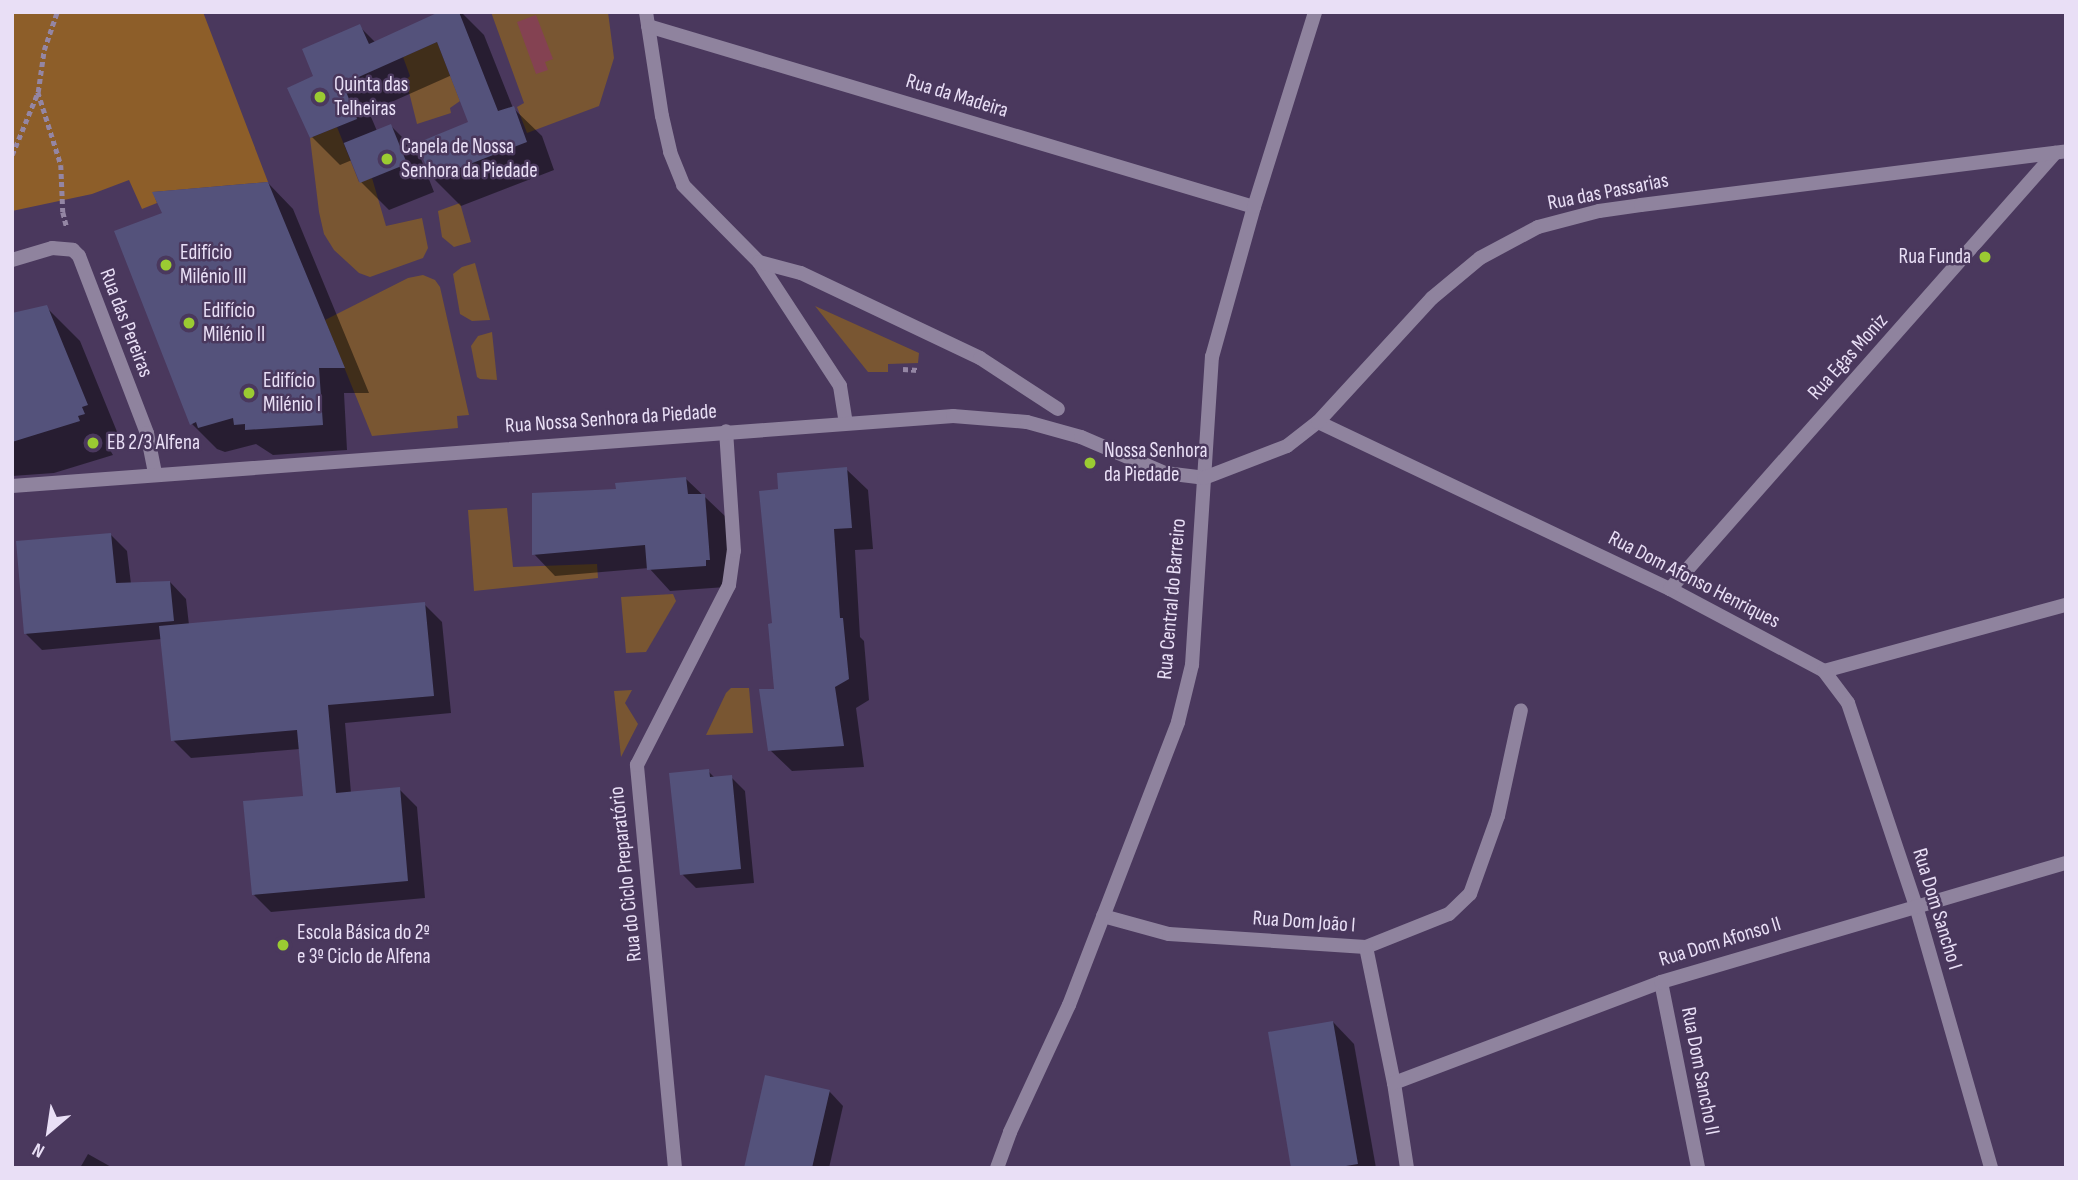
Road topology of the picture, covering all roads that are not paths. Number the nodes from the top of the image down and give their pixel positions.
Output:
1 (1315, 12) edge
2 (647, 19) edge
3 (2061, 152) edge
4 (1254, 207) junction
5 (12, 260) edge
6 (759, 262) junction
7 (1058, 409) dead end
8 (846, 422) junction
9 (1318, 422) junction
10 (726, 431) junction
11 (155, 473) junction
12 (1204, 478) junction
13 (12, 485) edge
14 (1670, 589) junction
15 (2066, 605) edge
16 (1824, 671) junction
17 (1521, 710) dead end
18 (2066, 863) edge
19 (1916, 906) junction
20 (1103, 916) junction
21 (1366, 947) junction
22 (1661, 982) junction
23 (1394, 1083) junction
24 (676, 1168) edge
25 (997, 1168) edge
26 (1406, 1168) edge
27 (1698, 1168) edge
28 (1991, 1168) edge

1 - 4 street, Rua Central do Barreiro
2 - 4 street, Rua da Madeira
2 - 6 street
3 - 9 street, Rua das Passarias
3 - 14 street, Rua Egas Moniz
4 - 12 street, Rua Central do Barreiro
5 - 11 street, Rua das Pereiras
6 - 7 street
6 - 8 street
8 - 10 street, Rua Nossa Senhora da Piedade
8 - 12 street, Rua Nossa Senhora da Piedade
9 - 12 street, Rua das Passarias
9 - 14 street, Rua Dom Afonso Henriques
10 - 11 street, Rua Nossa Senhora da Piedade
10 - 24 street, Rua do Ciclo Preparatório
11 - 13 street, Rua Nossa Senhora da Piedade
12 - 20 street, Rua Central do Barreiro
14 - 16 street, Rua Dom Afonso Henriques
15 - 16 street
16 - 19 street, Rua Dom Sancho I
17 - 21 street
18 - 19 street, Rua Dom Afonso II
19 - 22 street, Rua Dom Afonso II
19 - 28 street, Rua Dom Sancho I
20 - 21 street, Rua Dom João I
20 - 25 street, Rua Central do Barreiro
21 - 23 street, Rua Dom João I
22 - 23 street, Rua Dom Afonso II
22 - 27 street, Rua Dom Sancho II
23 - 26 street, Rua Dom João I

